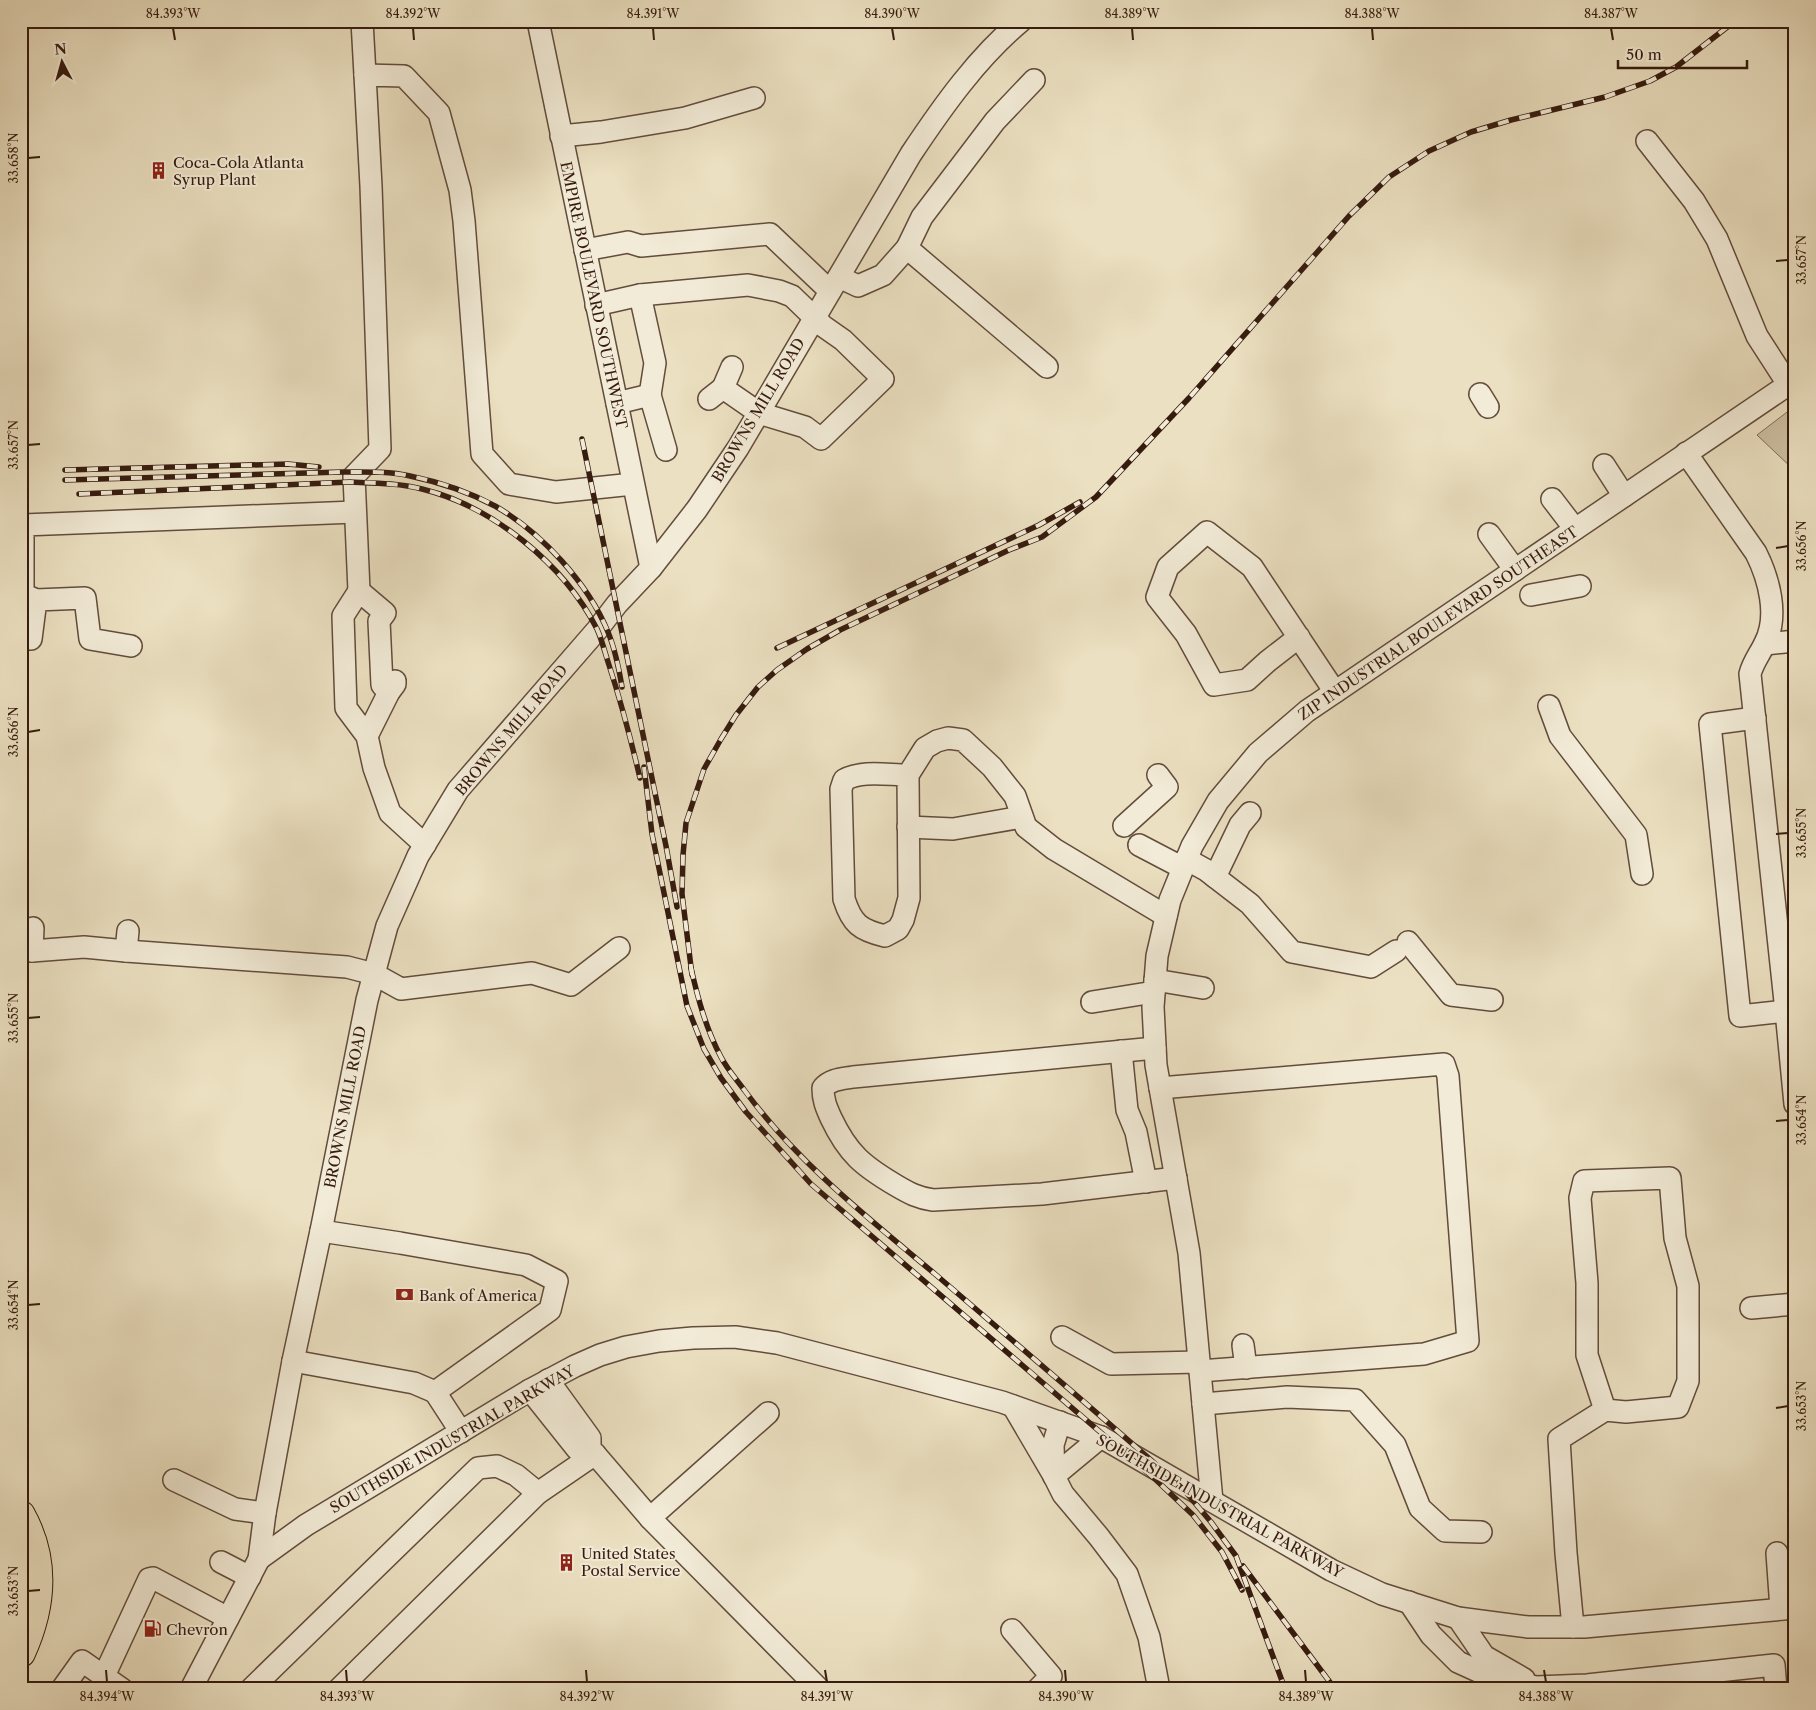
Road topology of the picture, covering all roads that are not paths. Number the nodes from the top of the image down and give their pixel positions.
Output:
1 (362, 21) edge
2 (538, 21) edge
3 (1015, 23) edge
4 (365, 75) junction
5 (1034, 80) dead end
6 (754, 98) dead end
7 (561, 136) junction
8 (1647, 141) dead end
9 (907, 248) junction
10 (585, 250) junction
11 (834, 284) junction
12 (640, 295) junction
13 (596, 305) junction
14 (814, 317) junction
15 (732, 367) dead end
16 (1047, 367) dead end
17 (1791, 382) edge
18 (650, 395) junction
19 (616, 402) junction
20 (759, 413) junction
21 (666, 450) dead end
22 (1686, 454) junction
23 (1604, 465) dead end
24 (633, 484) junction
25 (1624, 496) junction
26 (1552, 498) dead end
27 (356, 512) junction
28 (1575, 529) junction
29 (1489, 534) dead end
30 (651, 568) junction
31 (1515, 570) junction
32 (1580, 586) dead end
33 (359, 591) junction
34 (1531, 595) dead end
35 (36, 600) junction
36 (1299, 637) junction
37 (31, 639) dead end
38 (1795, 640) edge
39 (1765, 644) junction
40 (131, 646) dead end
41 (1335, 692) junction
42 (1549, 706) dead end
43 (1755, 718) junction
44 (366, 736) junction
45 (1158, 775) dead end
46 (908, 776) junction
47 (1250, 813) dead end
48 (1022, 817) junction
49 (1124, 826) dead end
50 (908, 827) junction
51 (424, 845) junction
52 (1139, 846) dead end
53 (1184, 864) junction
54 (1642, 874) dead end
55 (1215, 877) junction
56 (1166, 916) junction
57 (33, 928) dead end
58 (619, 948) dead end
59 (26, 951) edge
60 (374, 974) junction
61 (1154, 986) junction
62 (1203, 988) dead end
63 (1492, 1000) dead end
64 (1092, 1002) dead end
65 (1786, 1011) junction
66 (1155, 1048) junction
67 (1121, 1051) junction
68 (1160, 1088) junction
69 (1795, 1104) edge
70 (1176, 1178) junction
71 (1146, 1182) junction
72 (321, 1231) junction
73 (1795, 1304) edge
74 (1751, 1308) dead end
75 (1062, 1337) dead end
76 (1243, 1345) dead end
77 (293, 1361) junction
78 (1199, 1367) junction
79 (1246, 1368) junction
80 (539, 1385) junction
81 (435, 1392) junction
82 (1203, 1404) junction
83 (1013, 1406) junction
84 (1605, 1410) junction
85 (768, 1413) dead end
86 (1060, 1422) junction
87 (461, 1432) junction
88 (1101, 1437) junction
89 (593, 1451) junction
90 (1054, 1476) junction
91 (174, 1480) dead end
92 (538, 1493) junction
93 (1212, 1500) junction
94 (265, 1513) junction
95 (21, 1515) edge
96 (650, 1518) junction
97 (1481, 1532) dead end
98 (1777, 1553) dead end
99 (221, 1562) dead end
100 (254, 1568) junction
101 (1408, 1602) junction
102 (1788, 1608) edge
103 (228, 1618) junction
104 (1458, 1618) junction
105 (1572, 1627) junction
106 (1012, 1630) dead end
107 (21, 1653) edge
108 (104, 1676) junction
109 (1536, 1688) edge
110 (62, 1689) edge
111 (122, 1689) edge
112 (191, 1689) edge
113 (251, 1689) edge
114 (339, 1689) edge
115 (819, 1689) edge
116 (1038, 1689) edge
117 (1159, 1689) edge
118 (1776, 1689) edge

1 - 4 street
2 - 7 street, EMPIRE BOULEVARD SOUTHWEST
3 - 11 street, BROWNS MILL ROAD
4 - 24 street
4 - 27 street
5 - 9 street
6 - 7 street
7 - 10 street, EMPIRE BOULEVARD SOUTHWEST
8 - 17 street
9 - 11 street
9 - 16 street
10 - 11 street
10 - 13 street, EMPIRE BOULEVARD SOUTHWEST
11 - 14 street, BROWNS MILL ROAD
12 - 13 street
12 - 14 street
12 - 18 street
13 - 19 street, EMPIRE BOULEVARD SOUTHWEST
14 - 20 street, BROWNS MILL ROAD
14 - 20 street
15 - 20 street
17 - 22 street, ZIP INDUSTRIAL BOULEVARD SOUTHEAST
18 - 19 street
18 - 21 street
19 - 24 street, EMPIRE BOULEVARD SOUTHWEST
20 - 30 street, BROWNS MILL ROAD
22 - 25 street, ZIP INDUSTRIAL BOULEVARD SOUTHEAST
22 - 39 street
23 - 25 street
24 - 30 street, EMPIRE BOULEVARD SOUTHWEST
25 - 28 street, ZIP INDUSTRIAL BOULEVARD SOUTHEAST
26 - 28 street
27 - 33 street
27 - 35 street
28 - 31 street, ZIP INDUSTRIAL BOULEVARD SOUTHEAST
29 - 31 street
30 - 51 street, BROWNS MILL ROAD
31 - 41 street, ZIP INDUSTRIAL BOULEVARD SOUTHEAST
32 - 34 street
33 - 44 street
33 - 44 street
35 - 37 street
35 - 40 street
36 - 36 street
36 - 41 street
38 - 39 street
39 - 43 street
41 - 53 street, ZIP INDUSTRIAL BOULEVARD SOUTHEAST
42 - 54 street
43 - 65 street
43 - 65 street
44 - 51 street
45 - 49 street
46 - 48 street
46 - 50 street
46 - 50 street
47 - 55 street
48 - 50 street
48 - 56 street
51 - 60 street, BROWNS MILL ROAD
52 - 53 street
53 - 55 street
53 - 56 street, ZIP INDUSTRIAL BOULEVARD SOUTHEAST
55 - 63 street
56 - 61 street, ZIP INDUSTRIAL BOULEVARD SOUTHEAST
57 - 59 street
58 - 60 street
59 - 60 street
60 - 72 street, BROWNS MILL ROAD
61 - 62 street
61 - 64 street
61 - 66 street, ZIP INDUSTRIAL BOULEVARD SOUTHEAST
65 - 69 street
66 - 67 street
66 - 68 street, ZIP INDUSTRIAL BOULEVARD SOUTHEAST
67 - 71 street
67 - 71 street
68 - 70 street, ZIP INDUSTRIAL BOULEVARD SOUTHEAST
68 - 79 street
70 - 71 street
70 - 78 street, ZIP INDUSTRIAL BOULEVARD SOUTHEAST
72 - 77 street, BROWNS MILL ROAD
72 - 81 street
73 - 74 street
75 - 78 street
76 - 79 street
77 - 81 street
77 - 94 street, BROWNS MILL ROAD
78 - 79 street
78 - 82 street, ZIP INDUSTRIAL BOULEVARD SOUTHEAST
80 - 83 street, SOUTHSIDE INDUSTRIAL PARKWAY
80 - 87 street, SOUTHSIDE INDUSTRIAL PARKWAY
80 - 89 street
81 - 87 street
82 - 93 street, ZIP INDUSTRIAL BOULEVARD SOUTHEAST
82 - 97 street
83 - 86 street, SOUTHSIDE INDUSTRIAL PARKWAY
83 - 90 street
84 - 84 street
84 - 105 street
85 - 96 street
86 - 88 street, SOUTHSIDE INDUSTRIAL PARKWAY
86 - 90 street
87 - 100 street, SOUTHSIDE INDUSTRIAL PARKWAY
88 - 90 street
88 - 93 street, SOUTHSIDE INDUSTRIAL PARKWAY
89 - 92 street
89 - 96 street
90 - 117 street
91 - 94 street
92 - 113 street
92 - 114 street
93 - 101 street, SOUTHSIDE INDUSTRIAL PARKWAY
94 - 100 street, BROWNS MILL ROAD
95 - 107 highway
96 - 115 street
98 - 102 street
99 - 100 street
100 - 103 street, BROWNS MILL ROAD
101 - 104 street, SOUTHSIDE INDUSTRIAL PARKWAY
101 - 109 street
102 - 105 street, SOUTHSIDE INDUSTRIAL PARKWAY
103 - 108 street
103 - 112 street, BROWNS MILL ROAD
104 - 105 street, SOUTHSIDE INDUSTRIAL PARKWAY
104 - 109 street
106 - 116 street
108 - 110 street
108 - 111 street
109 - 118 street

